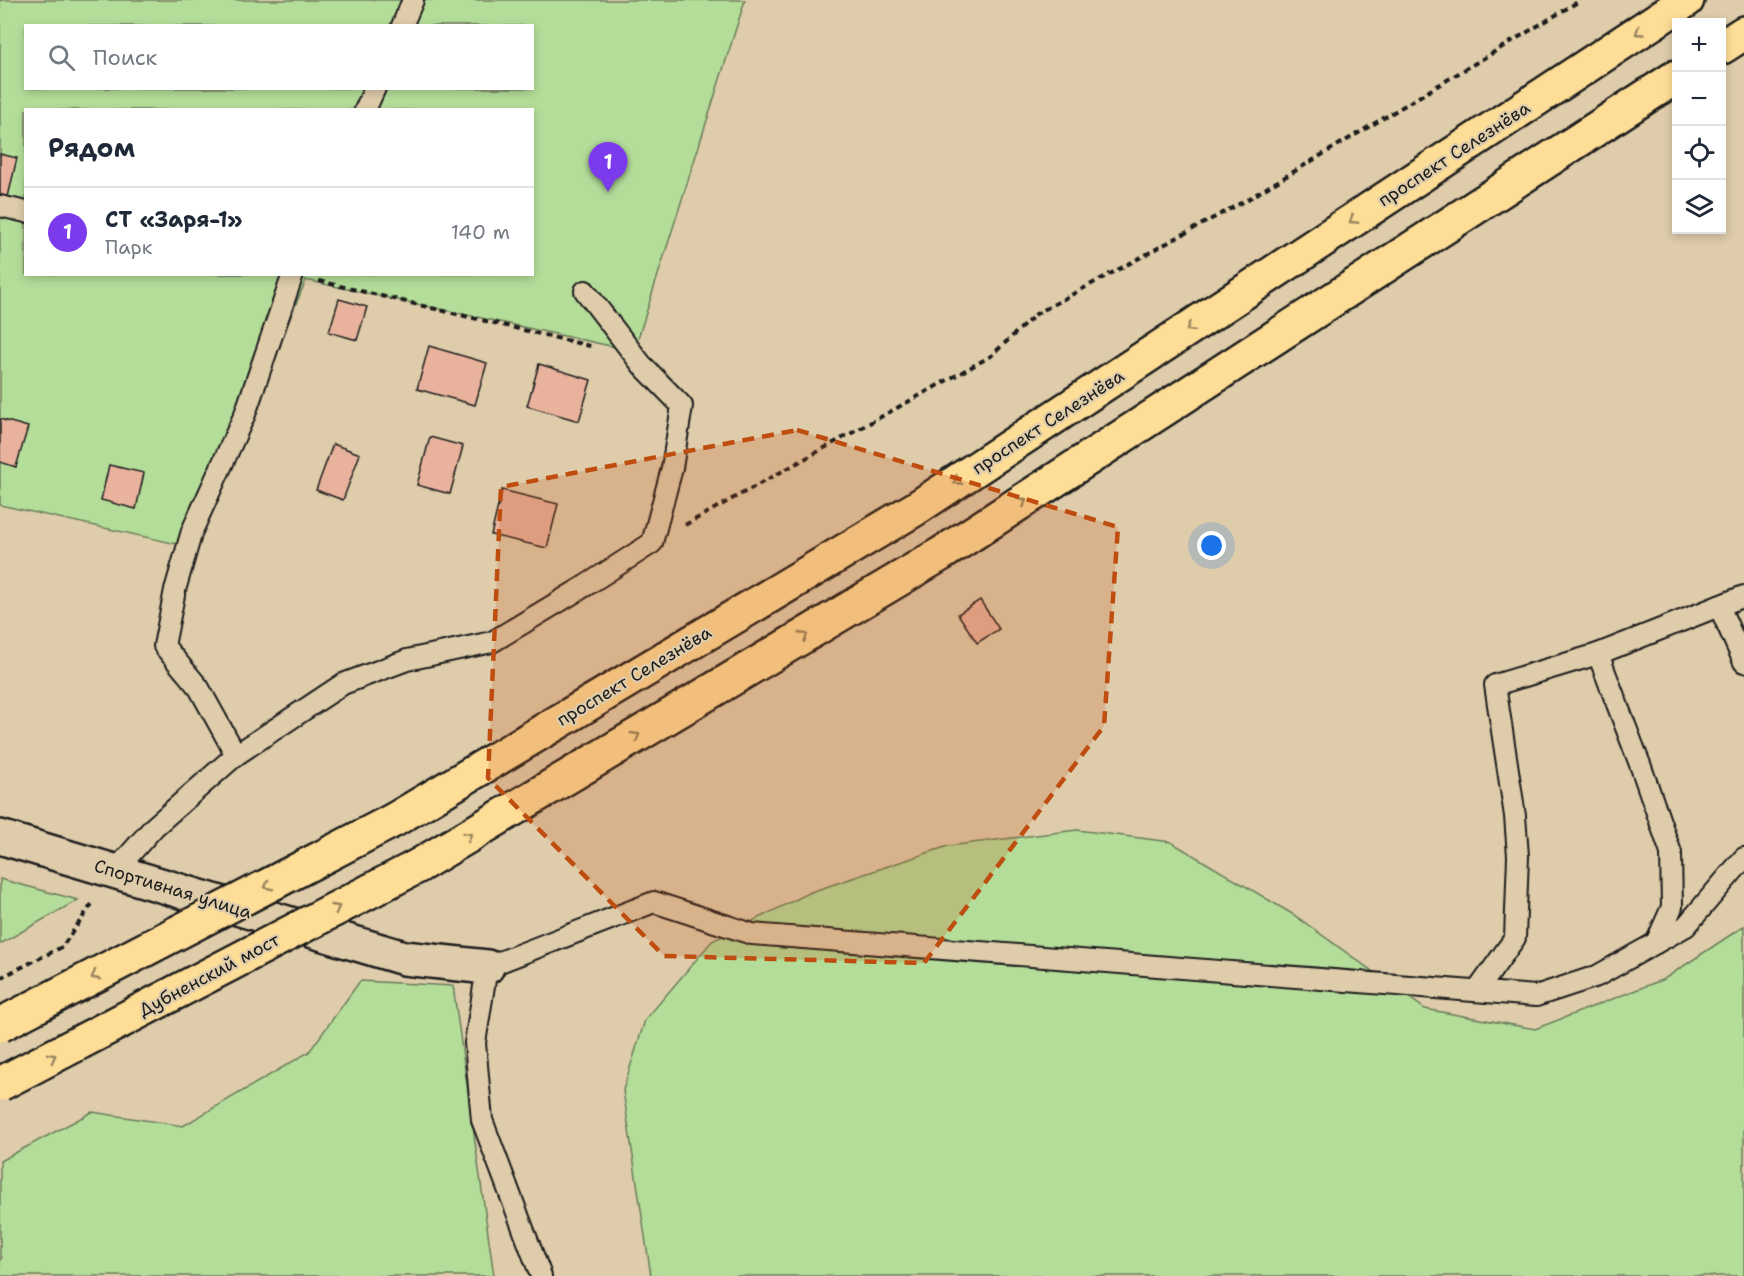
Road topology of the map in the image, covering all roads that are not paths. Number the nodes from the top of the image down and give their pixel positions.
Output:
1 (413, 0) edge
2 (1688, 0) edge
3 (403, 24) edge
4 (1744, 33) edge
5 (1726, 44) edge
6 (1672, 79) edge
7 (374, 90) edge
8 (366, 108) edge
9 (0, 206) edge
10 (24, 212) edge
11 (292, 276) edge
12 (585, 291) dead end
13 (1744, 596) edge
14 (1719, 606) junction
15 (1598, 654) junction
16 (1744, 663) edge
17 (237, 755) junction
18 (0, 837) edge
19 (1744, 858) edge
20 (115, 871) junction
21 (1656, 943) junction
22 (488, 967) junction
23 (1477, 991) junction
24 (0, 1025) edge
25 (0, 1084) edge
26 (542, 1276) edge

1 - 3 lane
2 -> 24 main road, проспект Селезнёва, bridge
4 - 5 main road
25 -> 6 main road, Дубненский мост, bridge
7 - 8 lane
9 - 10 lane
11 - 17 lane
12 - 17 lane
13 - 14 lane
14 - 15 lane
14 - 16 lane
15 - 21 lane
15 - 23 lane
17 - 20 lane
18 - 20 street, Спортивная улица
19 - 21 lane
20 - 22 street, Спортивная улица
21 - 23 lane
22 - 23 lane
22 - 26 lane

